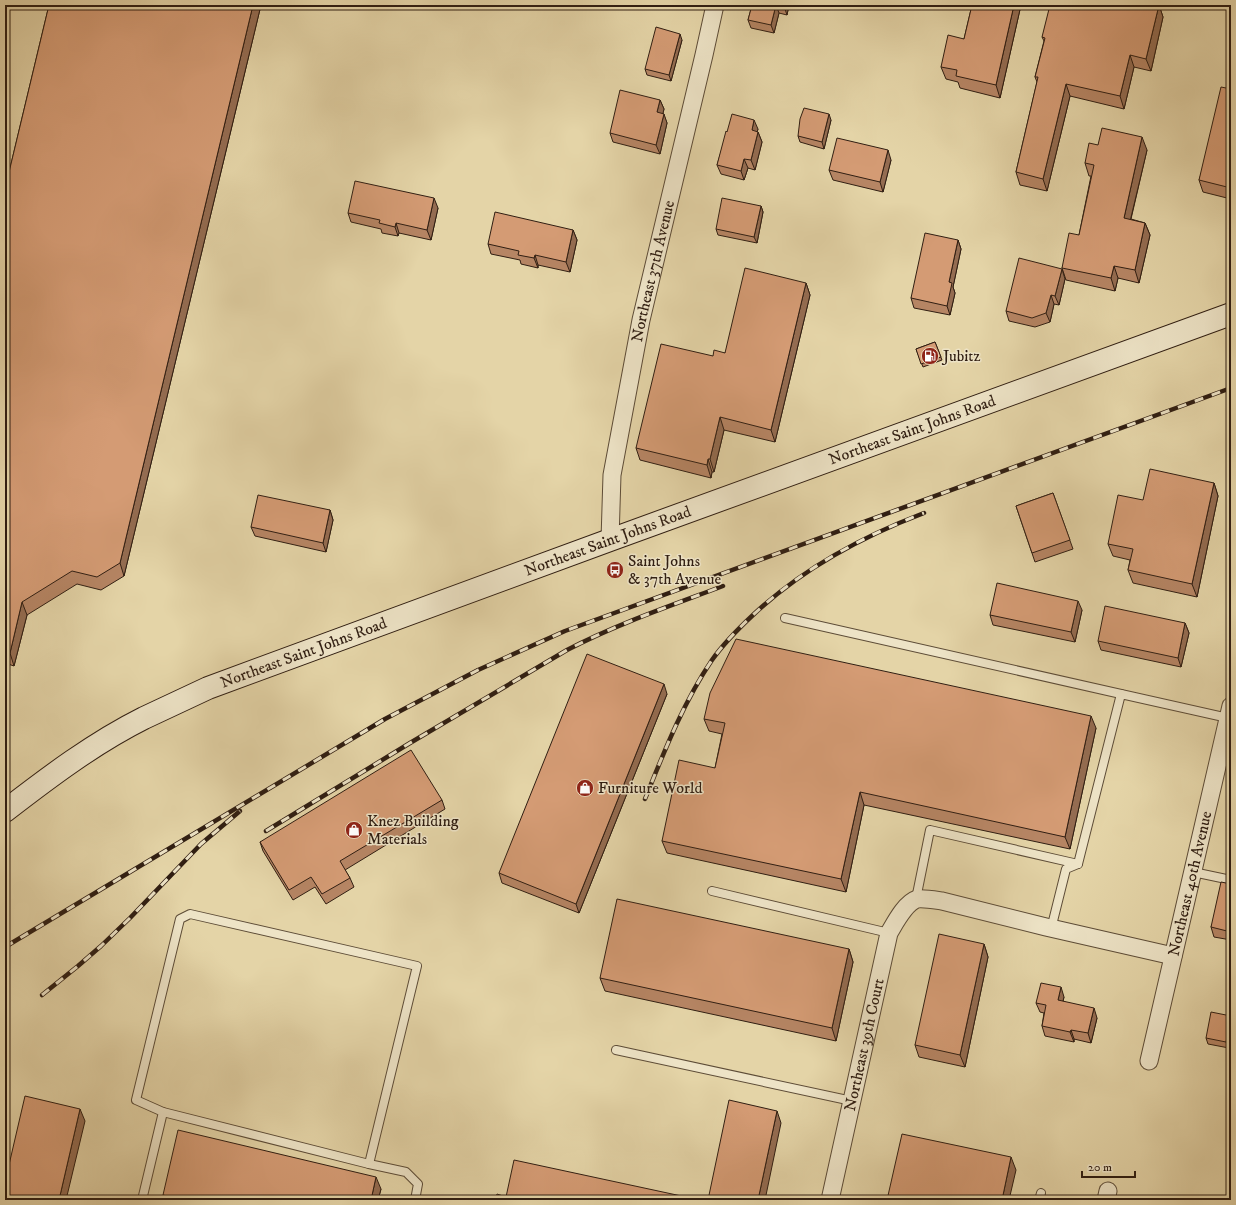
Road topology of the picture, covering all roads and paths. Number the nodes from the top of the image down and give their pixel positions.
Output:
1 (715, 5) edge
2 (1231, 314) edge
3 (610, 540) junction
4 (784, 618) dead end
5 (1121, 694) junction
6 (1230, 712) edge
7 (5, 811) edge
8 (1078, 864) junction
9 (1192, 872) junction
10 (1231, 880) edge
11 (712, 892) dead end
12 (916, 900) junction
13 (1051, 928) junction
14 (889, 933) junction
15 (1173, 956) junction
16 (616, 1050) dead end
17 (1149, 1061) dead end
18 (852, 1101) junction
19 (163, 1112) junction
20 (369, 1164) junction
21 (142, 1200) edge
22 (415, 1200) edge
23 (830, 1200) edge

1 - 3 street, Northeast 37th Avenue
2 - 3 main road, Northeast Saint Johns Road
3 - 7 main road, Northeast Saint Johns Road
4 - 5 lane
5 - 6 lane
5 - 8 lane
6 - 9 street, Northeast 40th Avenue
8 - 12 lane
8 - 13 lane
9 - 10 lane
9 - 15 street, Northeast 40th Avenue
11 - 14 lane
12 - 13 street
12 - 14 street, Northeast 39th Court
13 - 15 street
14 - 18 street, Northeast 39th Court
15 - 17 street, Northeast 40th Avenue
16 - 18 lane
18 - 23 street, Northeast 39th Court
19 - 20 lane
19 - 20 lane
19 - 21 lane
20 - 22 lane

